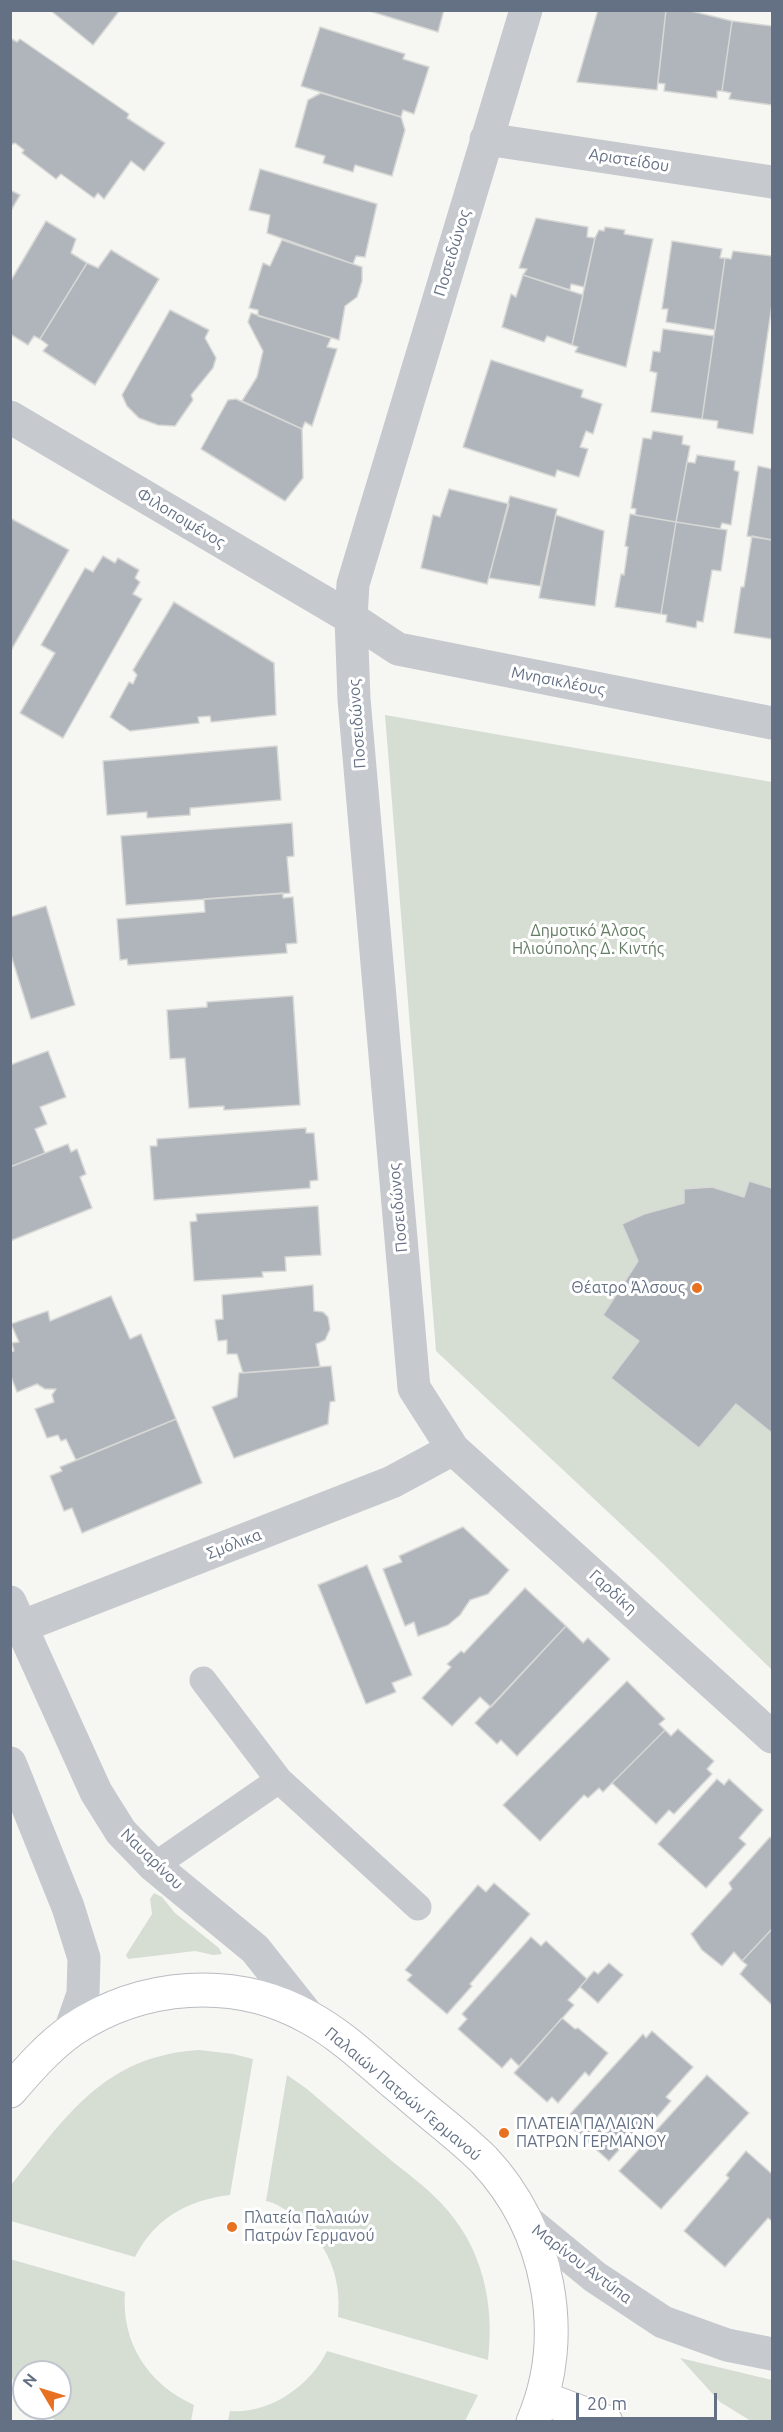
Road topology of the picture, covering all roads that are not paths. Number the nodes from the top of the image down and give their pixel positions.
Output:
1 (526, 10) edge
2 (486, 139) junction
3 (772, 182) edge
4 (10, 417) edge
5 (351, 618) junction
6 (772, 723) edge
7 (453, 1449) junction
8 (14, 1620) edge
9 (203, 1680) dead end
10 (772, 1737) edge
11 (10, 1762) edge
12 (279, 1780) junction
13 (154, 1866) junction
14 (418, 1907) dead end
15 (309, 2017) junction
16 (70, 2031) junction
17 (10, 2091) edge
18 (527, 2221) junction
19 (772, 2355) edge
20 (538, 2410) edge
21 (606, 2421) edge

1 - 2 street, Ποσειδώνος
2 - 3 street, Αριστείδου
2 - 5 street, Ποσειδώνος
4 - 5 street, Φιλοποιμένος
5 - 6 street, Μνησικλέους
5 - 7 street, Ποσειδώνος
7 - 8 street, Σμόλικα
7 - 10 street, Γαρδίκη
8 - 13 street, Ναυαρίνου
9 - 12 lane
11 - 16 street
12 - 13 lane
12 - 14 lane
13 - 15 street, Ναυαρίνου
15 - 16 main road, Παλαιών Πατρών Γερμανού
15 - 18 main road, Παλαιών Πατρών Γερμανού
16 - 17 main road, Παλαιών Πατρών Γερμανού
18 - 19 street, Μαρίνου Αντύπα
18 - 20 main road, Παλαιών Πατρών Γερμανού
20 - 21 main road

